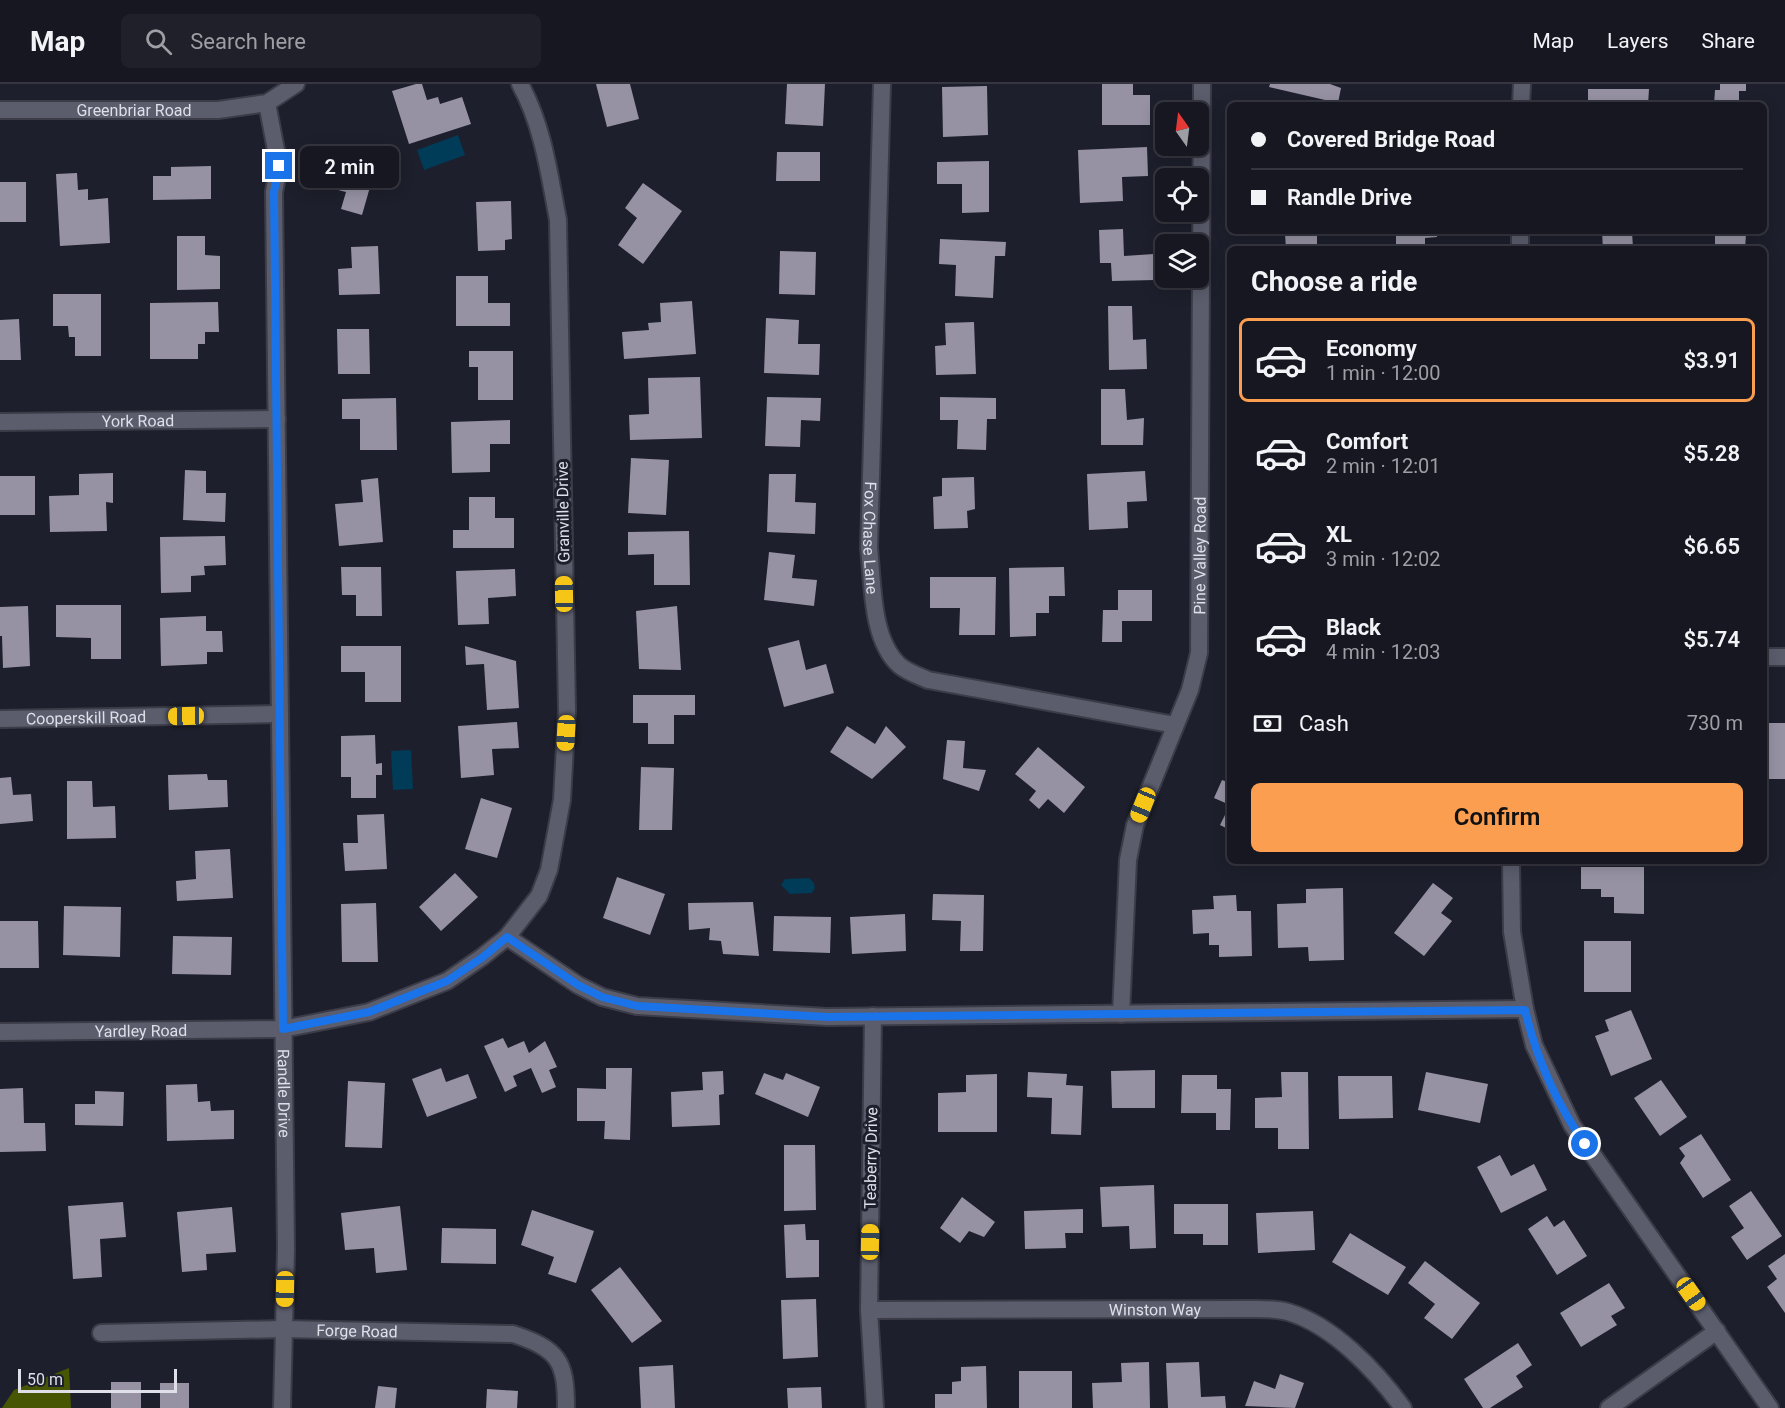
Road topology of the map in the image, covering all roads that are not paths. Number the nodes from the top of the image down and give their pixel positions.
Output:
1 (296, 84) edge
2 (520, 84) edge
3 (882, 84) edge
4 (1202, 84) edge
5 (1522, 84) edge
6 (1521, 102) edge
7 (267, 103) junction
8 (0, 110) edge
9 (277, 419) junction
10 (0, 422) edge
11 (1767, 657) edge
12 (1785, 657) edge
13 (280, 714) junction
14 (0, 719) edge
15 (1175, 725) junction
16 (1511, 864) edge
17 (507, 937) junction
18 (1525, 1010) junction
19 (1121, 1014) junction
20 (873, 1016) junction
21 (283, 1029) junction
22 (0, 1032) edge
23 (869, 1310) junction
24 (284, 1329) junction
25 (1717, 1331) junction
26 (101, 1333) dead end
27 (282, 1408) edge
28 (567, 1408) edge
29 (875, 1408) edge
30 (1403, 1408) edge
31 (1609, 1408) edge
32 (1770, 1408) edge

1 - 7 street
2 - 17 street, Granville Drive
3 - 15 street, Fox Chase Lane
4 - 15 street, Pine Valley Road
5 - 6 street
7 - 8 street, Greenbriar Road
7 - 9 street, Randle Drive
9 - 10 street, York Road
9 - 13 street, Randle Drive
11 - 12 street
13 - 14 street, Cooperskill Road
13 - 21 street, Randle Drive
15 - 19 street, Pine Valley Road
16 - 18 street
17 - 20 street
17 - 21 street, Granville Drive
18 - 19 street
18 - 25 street
19 - 20 street
20 - 23 street, Teaberry Drive
21 - 22 street, Yardley Road
21 - 24 street, Randle Drive
23 - 29 street, Teaberry Drive
23 - 30 street, Winston Way
24 - 26 street, Forge Road
24 - 27 street, Randle Drive
24 - 28 street, Forge Road
25 - 31 street
25 - 32 street

